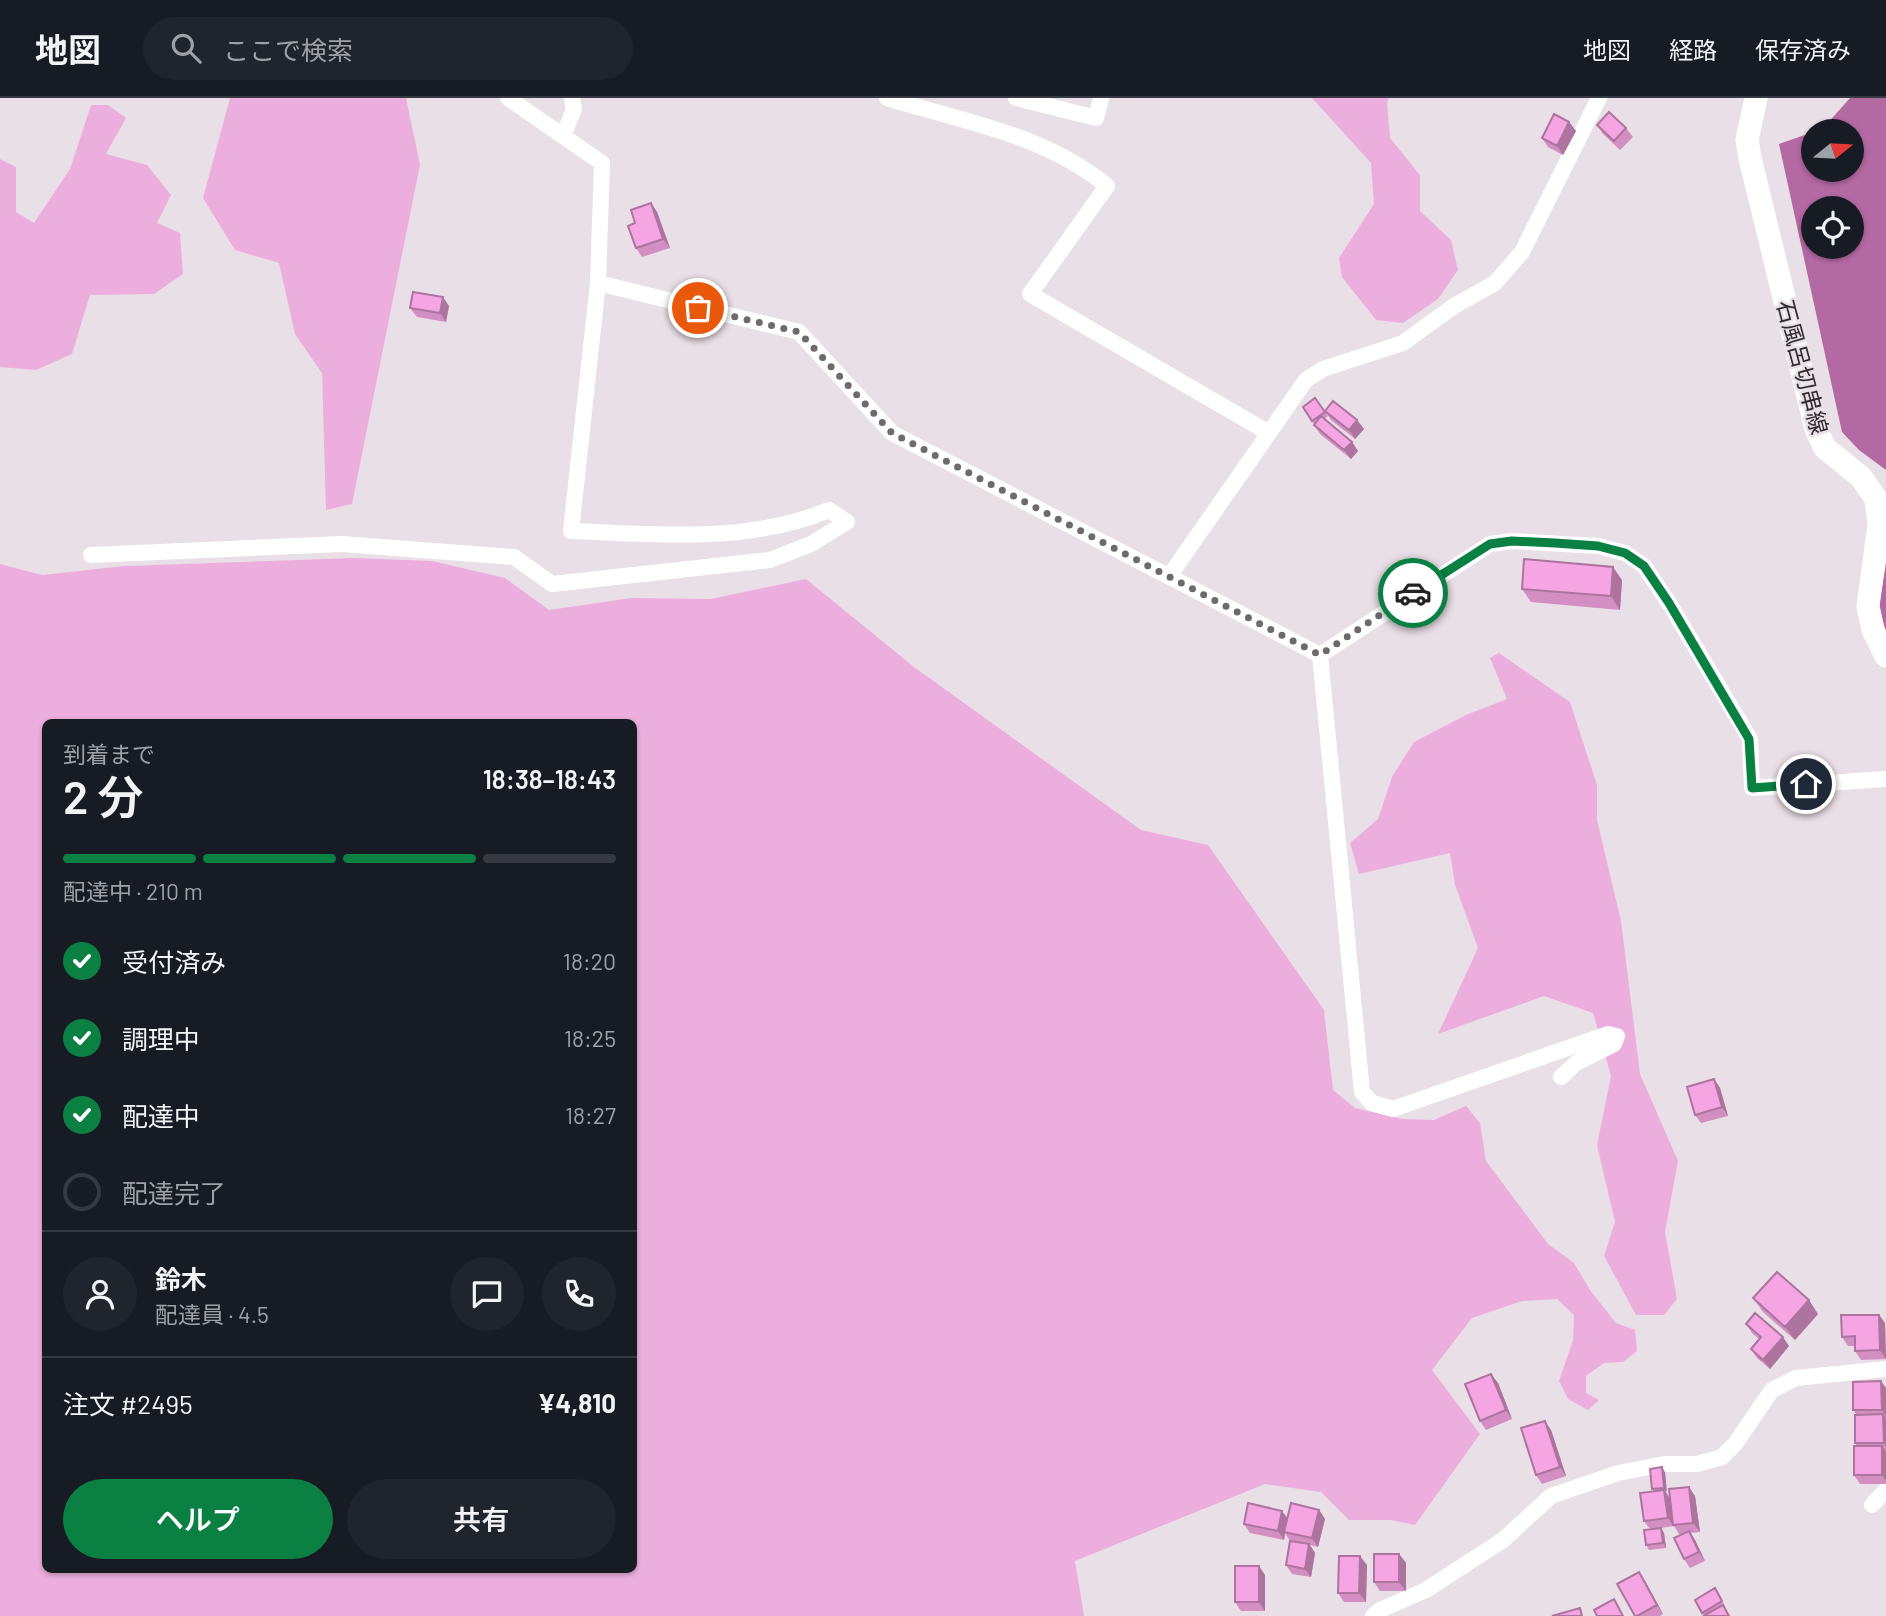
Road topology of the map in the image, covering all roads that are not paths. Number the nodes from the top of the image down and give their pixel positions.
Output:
1 (508, 98) edge
2 (572, 98) edge
3 (887, 98) edge
4 (1016, 98) edge
5 (1101, 98) edge
6 (1599, 98) edge
7 (1756, 98) edge
8 (563, 136) junction
9 (598, 283) junction
10 (1269, 433) junction
11 (91, 555) dead end
12 (1170, 575) junction
13 (1320, 655) junction
14 (1886, 656) edge
15 (1886, 779) edge
16 (1561, 1077) dead end
17 (1886, 1369) edge
18 (1886, 1490) edge
19 (1872, 1505) dead end
20 (1373, 1616) edge

1 - 8 street
2 - 8 street
3 - 10 street
4 - 5 street
6 - 10 street
7 - 14 main road, 石風呂切串線
8 - 9 street
9 - 11 street
9 - 12 street
10 - 12 street
12 - 13 street
13 - 15 street
13 - 16 street
17 - 20 street
18 - 19 street

